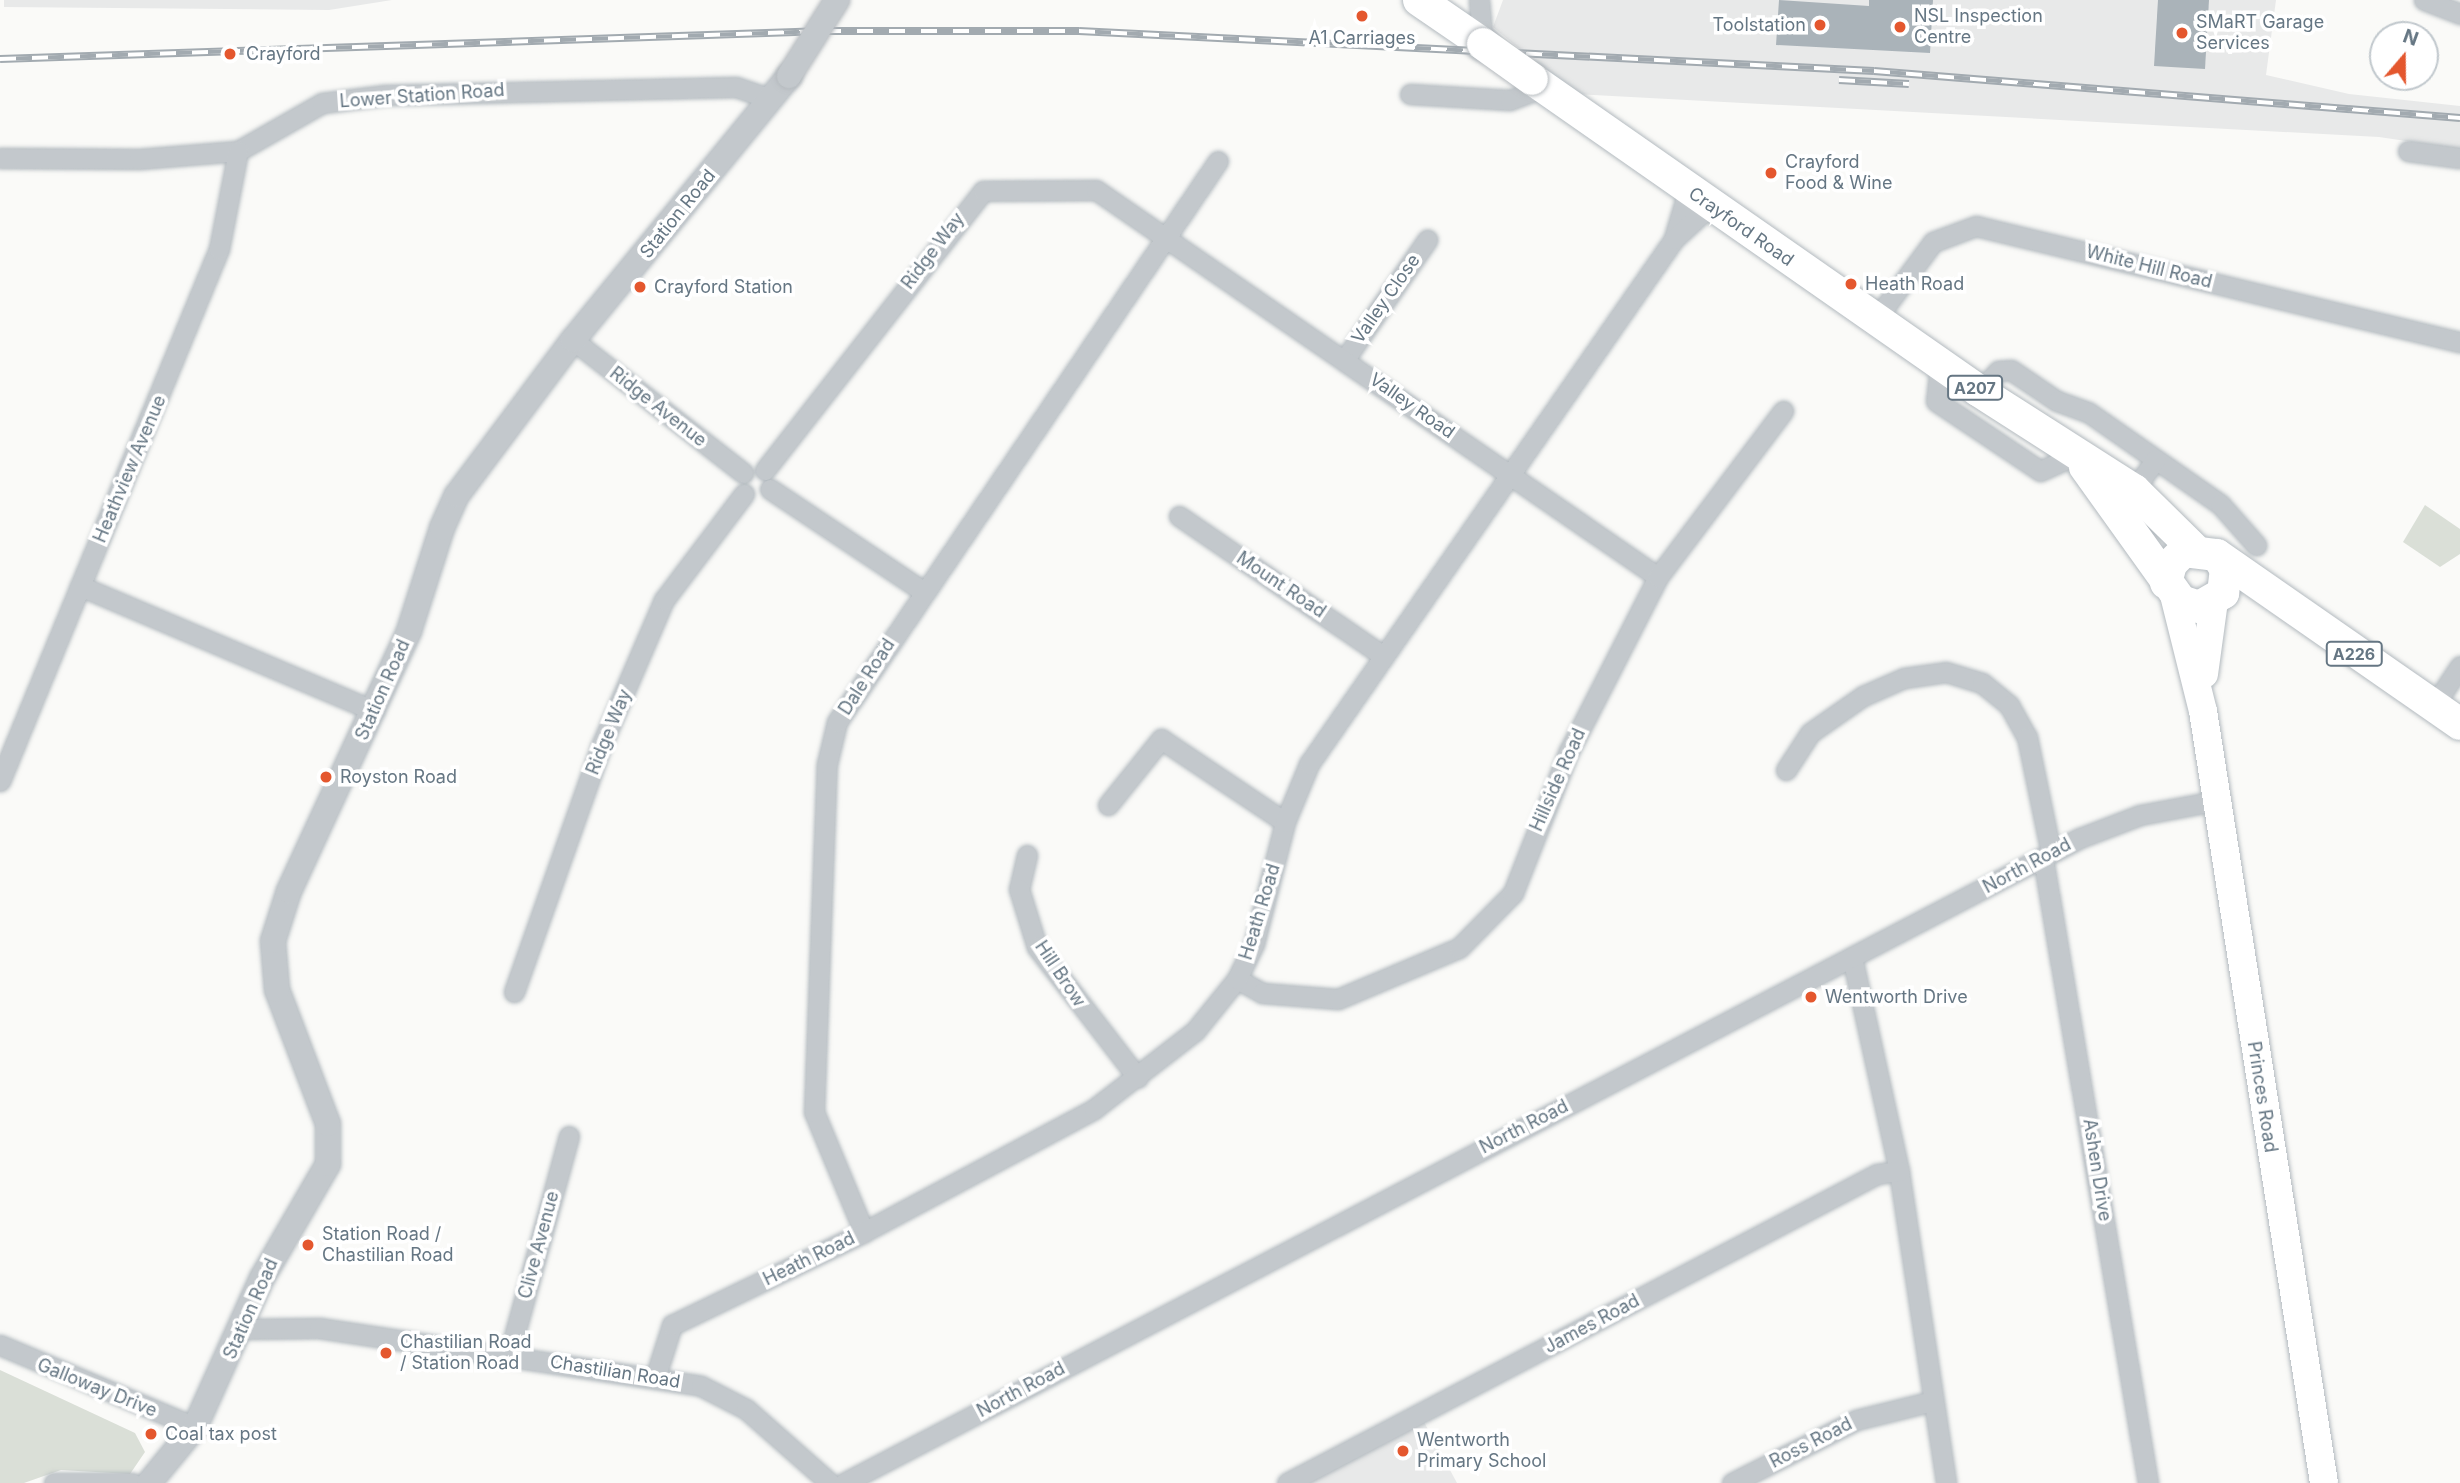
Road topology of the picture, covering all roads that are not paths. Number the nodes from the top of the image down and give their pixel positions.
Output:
1 (837, 0) edge
2 (1479, 0) edge
3 (2424, 0) edge
4 (1430, 1) edge
5 (2460, 14) edge
6 (1483, 44) junction
7 (1538, 83) junction
8 (1410, 94) dead end
9 (771, 99) junction
10 (238, 151) junction
11 (2408, 151) dead end
12 (0, 158) edge
13 (2460, 158) edge
14 (1218, 161) dead end
15 (1699, 199) junction
16 (1166, 235) junction
17 (1427, 240) dead end
18 (1876, 320) junction
19 (573, 340) junction
20 (2460, 342) edge
21 (1345, 359) junction
22 (1940, 364) junction
23 (1979, 391) junction
24 (1783, 411) dead end
25 (2076, 455) junction
26 (2155, 460) junction
27 (743, 473) junction
28 (1507, 473) junction
29 (767, 479) junction
30 (2134, 490) junction
31 (744, 494) junction
32 (1179, 516) dead end
33 (2256, 545) dead end
34 (2205, 552) junction
35 (1658, 577) junction
36 (80, 586) junction
37 (2170, 589) junction
38 (923, 591) junction
39 (2219, 597) junction
40 (2275, 600) junction
41 (1382, 655) junction
42 (2460, 666) edge
43 (2433, 707) junction
44 (375, 711) junction
45 (2203, 711) junction
46 (2460, 724) edge
47 (1786, 770) dead end
48 (0, 781) edge
49 (2214, 801) junction
50 (1108, 805) dead end
51 (1285, 822) junction
52 (1027, 855) dead end
53 (2047, 856) junction
54 (1852, 957) junction
55 (1237, 979) junction
56 (514, 992) dead end
57 (1138, 1079) junction
58 (569, 1136) dead end
59 (1899, 1171) junction
60 (864, 1232) junction
61 (243, 1329) junction
62 (0, 1345) edge
63 (509, 1355) junction
64 (655, 1378) junction
65 (1933, 1401) junction
66 (195, 1427) junction
67 (54, 1483) edge
68 (132, 1483) edge
69 (149, 1483) edge
70 (830, 1483) edge
71 (844, 1483) edge
72 (1287, 1483) edge
73 (1732, 1483) edge
74 (1946, 1483) edge
75 (2148, 1483) edge
76 (2324, 1483) edge

1 - 9 street, Station Road, bridge
2 - 6 street
3 - 5 street
4 - 6 main road, Crayford Road / A207
6 - 7 main road, Crayford Road / A207, bridge
7 - 8 street
7 - 15 main road, Crayford Road / A207
9 - 10 street, Lower Station Road
9 - 19 street, Station Road
10 - 12 street, Lower Station Road
10 - 36 street, Heathview Avenue
11 - 13 street
14 - 16 street, Dale Road
15 - 18 main road, Crayford Road / A207
15 - 28 street, Heath Road
16 - 21 street, Valley Road
16 - 29 street, Ridge Way
16 - 38 street, Dale Road
17 - 21 street, Valley Close
18 - 20 street, White Hill Road
18 - 22 main road, Crayford Road / A207
19 - 27 street, Ridge Avenue
19 - 44 street, Station Road
21 - 28 street, Valley Road
22 - 23 main road, Crayford Road / A207
22 - 25 street
23 - 25 main road, Crayford Road / A207
23 - 26 street
24 - 35 street, Hillside Road
25 - 30 main road, Crayford Road / A207
25 - 37 main road, Crayford Road / A207
26 - 30 street
26 - 33 street
27 - 29 street
27 - 31 street
28 - 35 street, Valley Road
28 - 41 street, Heath Road
29 - 31 street
29 - 38 street
30 - 34 main road, Crayford Road / A207
31 - 56 street, Ridge Way
32 - 41 street, Mount Road
34 - 37 main road
34 - 39 main road
34 - 40 main road, A226
35 - 55 street, Hillside Road
36 - 44 street
36 - 48 street, Heathview Avenue
37 - 39 main road
37 - 45 main road, Princes Road
38 - 60 street, Dale Road
39 - 40 main road, A226
39 - 45 main road, Princes Road
40 - 43 main road, A226
41 - 51 street, Heath Road
42 - 43 street
43 - 46 main road, A226
44 - 61 street, Station Road
45 - 49 main road, Princes Road
47 - 53 street, Ashen Drive
49 - 53 street, North Road
49 - 76 main road, Princes Road
50 - 51 street
51 - 55 street, Heath Road
52 - 57 street, Hill Brow
53 - 54 street, North Road
53 - 75 street, Ashen Drive
54 - 59 street
54 - 71 street, North Road
55 - 57 street, Heath Road
57 - 60 street, Heath Road
58 - 63 street, Clive Avenue
59 - 65 street
59 - 72 street, James Road
60 - 64 street, Heath Road
61 - 63 street, Chastilian Road
61 - 66 street, Station Road
62 - 66 street, Galloway Drive
63 - 64 street, Chastilian Road
64 - 70 street, Chastilian Road
65 - 73 street, Ross Road
65 - 74 street
66 - 69 street, Station Road
67 - 68 street

